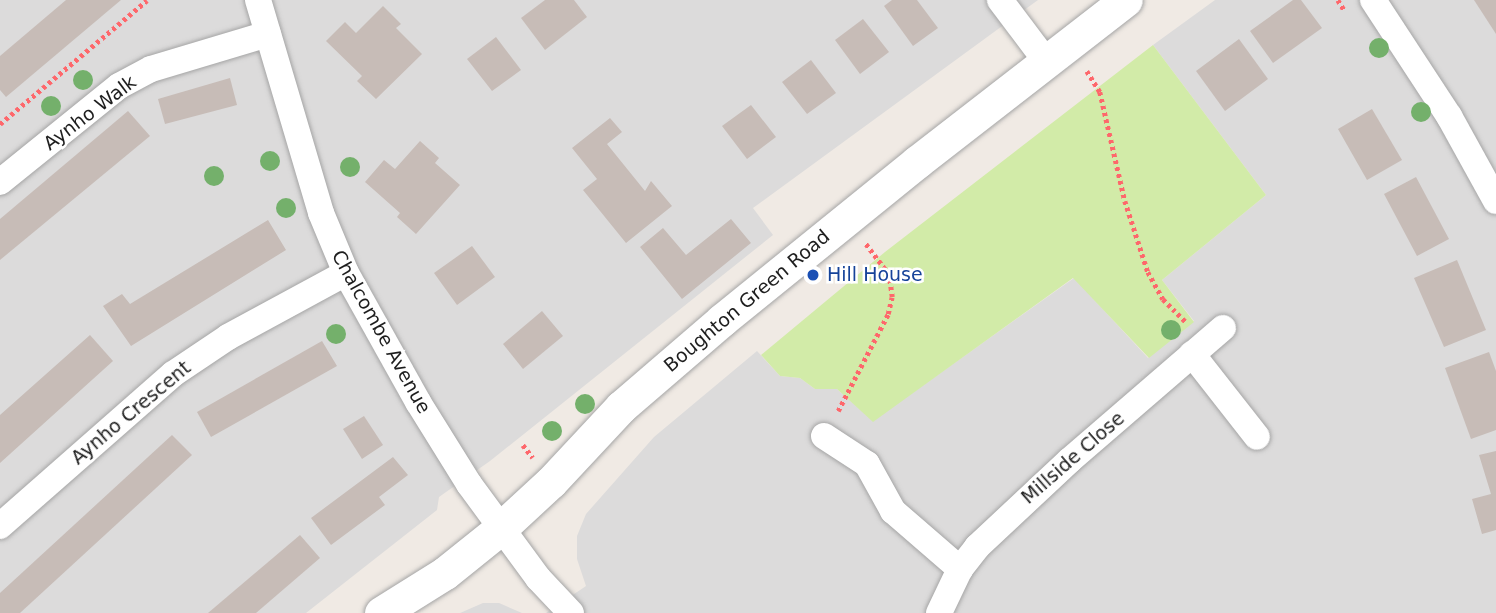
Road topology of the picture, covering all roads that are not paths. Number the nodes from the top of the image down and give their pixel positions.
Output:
1 (258, 0) edge
2 (1000, 0) edge
3 (1126, 0) edge
4 (1373, 0) edge
5 (268, 34) junction
6 (1046, 61) junction
7 (0, 182) edge
8 (1496, 201) edge
9 (346, 273) junction
10 (824, 436) road end
11 (1257, 437) dead end
12 (0, 526) edge
13 (500, 528) junction
14 (960, 569) junction
15 (381, 613) edge
16 (571, 613) edge
17 (939, 613) edge

1 - 5 street, Chalcombe Avenue
2 - 6 street
3 - 6 street, Boughton Green Road
4 - 8 street
5 - 7 street, Aynho Walk
5 - 9 street, Chalcombe Avenue
6 - 13 street, Boughton Green Road
9 - 12 street, Aynho Crescent
9 - 13 street, Chalcombe Avenue
10 - 14 street
11 - 14 street, Millside Close
13 - 15 street, Boughton Green Road
13 - 16 street, Chalcombe Avenue
14 - 17 street, Millside Close

